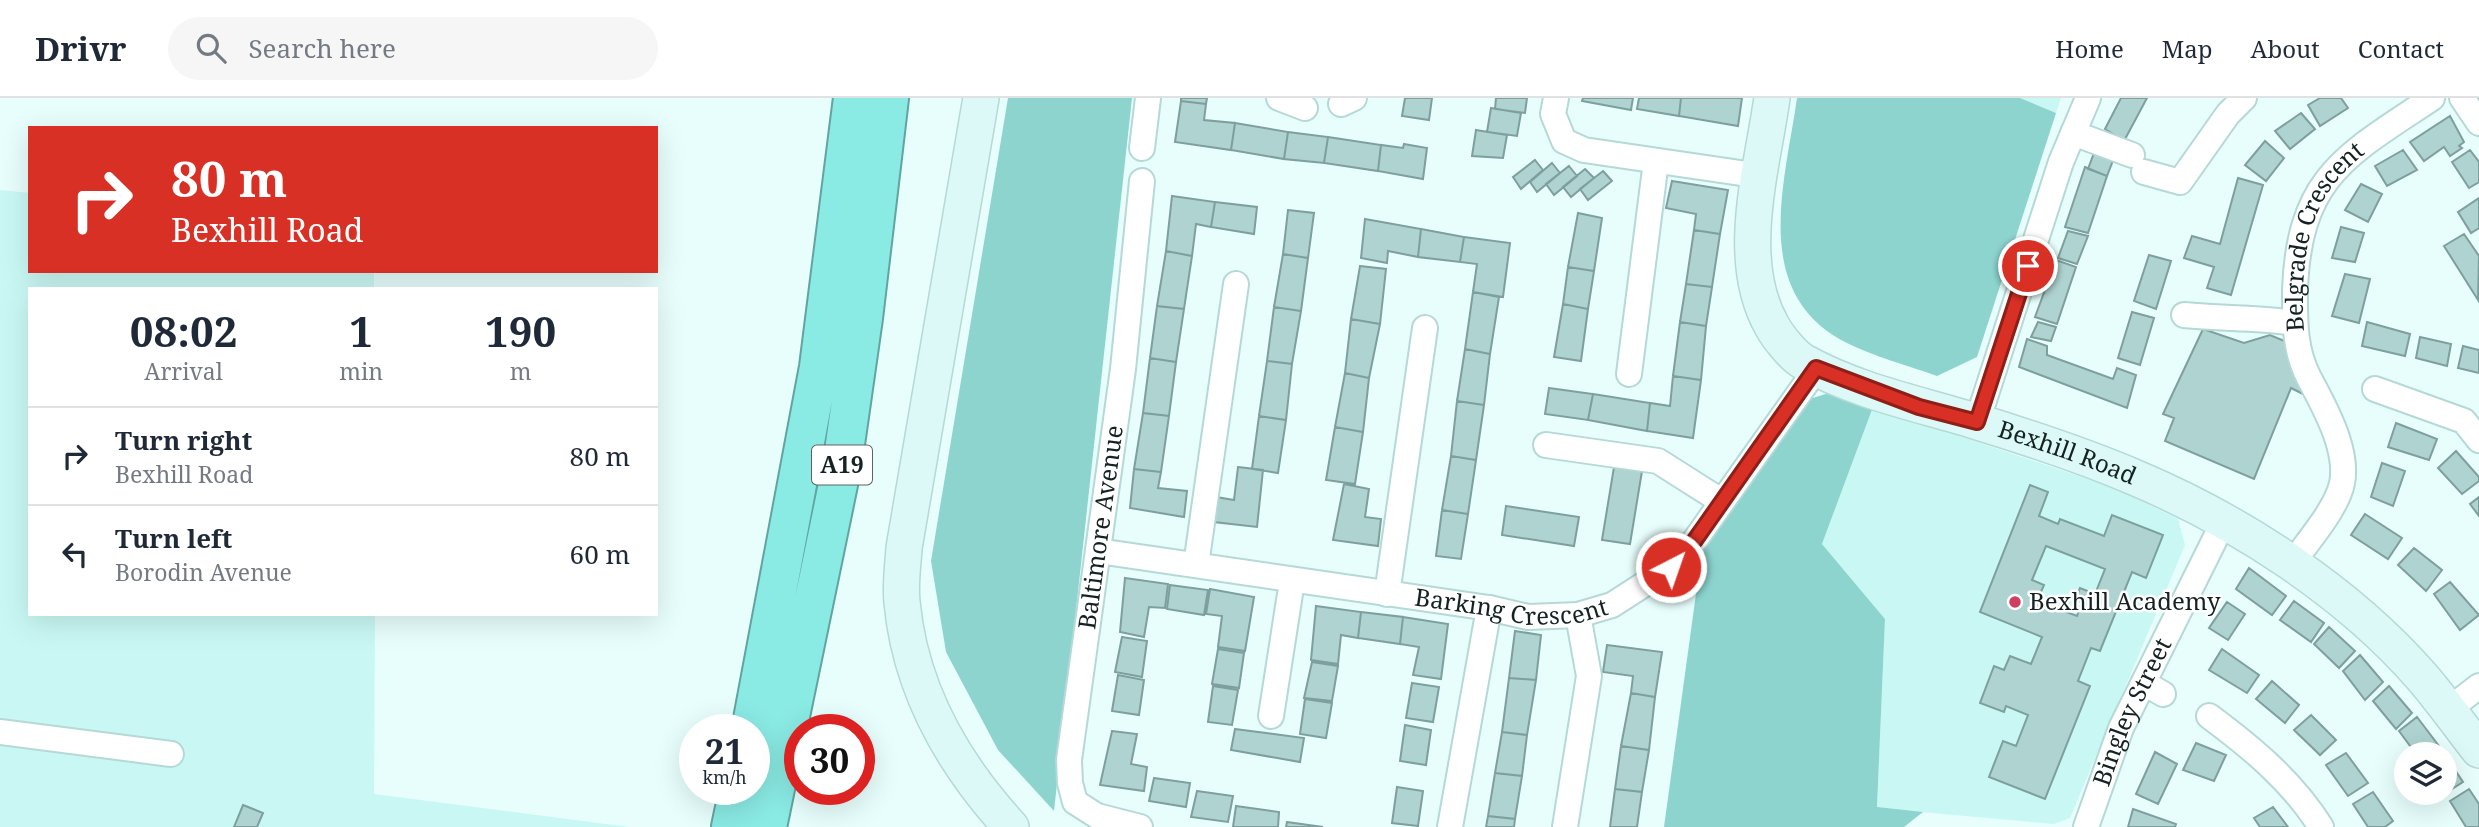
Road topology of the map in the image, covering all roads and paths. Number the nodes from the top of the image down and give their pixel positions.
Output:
1 (852, 98) edge
2 (889, 98) edge
3 (981, 98) edge
4 (1148, 98) edge
5 (1279, 98) edge
6 (1556, 98) edge
7 (1772, 98) edge
8 (2088, 98) edge
9 (2244, 98) edge
10 (2432, 98) edge
11 (2462, 98) edge
12 (1305, 108) dead end
13 (2479, 123) edge
14 (2073, 133) junction
15 (1142, 148) dead end
16 (1656, 160) junction
17 (1761, 176) junction
18 (1142, 180) dead end
19 (1236, 284) dead end
20 (2185, 315) dead end
21 (2294, 323) junction
22 (1425, 328) dead end
23 (1816, 368) junction
24 (1629, 374) dead end
25 (2375, 389) dead end
26 (1977, 422) junction
27 (2474, 426) edge
28 (1546, 445) dead end
29 (1721, 501) junction
30 (2223, 523) junction
31 (1098, 551) junction
32 (2292, 564) junction
33 (1196, 565) junction
34 (1292, 581) junction
35 (1387, 594) junction
36 (1489, 608) junction
37 (1578, 615) junction
38 (2479, 686) edge
39 (2448, 710) junction
40 (754, 714) edge
41 (1270, 716) dead end
42 (2209, 716) dead end
43 (0, 732) edge
44 (2479, 750) edge
45 (171, 754) dead end
46 (736, 805) edge
47 (732, 827) edge
48 (767, 827) edge
49 (1011, 827) edge
50 (1140, 827) edge
51 (1450, 827) edge
52 (1565, 827) edge
53 (2085, 827) edge
54 (2321, 827) edge

1 - 40 highway, A19
2 - 48 highway, A19
3 - 49 street
4 - 15 street
5 - 12 street
6 - 16 street
7 - 17 street, Bexhill Road
8 - 14 street
9 - 14 street
10 - 21 street, Belgrade Crescent
11 - 13 street
14 - 26 street
16 - 17 street
16 - 24 street
17 - 23 street, Bexhill Road
18 - 31 street, Baltimore Avenue
19 - 33 street
20 - 21 street
21 - 32 street, Belgrade Crescent
22 - 35 street
23 - 26 street, Bexhill Road
23 - 29 street, Barking Crescent
25 - 27 street
26 - 30 street, Bexhill Road
28 - 29 street
29 - 37 street, Barking Crescent
30 - 32 street, Bexhill Road
30 - 53 street, Bingley Street
31 - 33 street, Barking Crescent
31 - 50 street, Baltimore Avenue
32 - 39 street, Bexhill Road
33 - 34 street, Barking Crescent
34 - 35 street, Barking Crescent
34 - 41 street
35 - 36 street, Barking Crescent
36 - 37 street, Barking Crescent
36 - 51 street
37 - 52 street
38 - 39 street
39 - 44 street, Bexhill Road
42 - 54 street
43 - 45 street
46 - 47 highway

